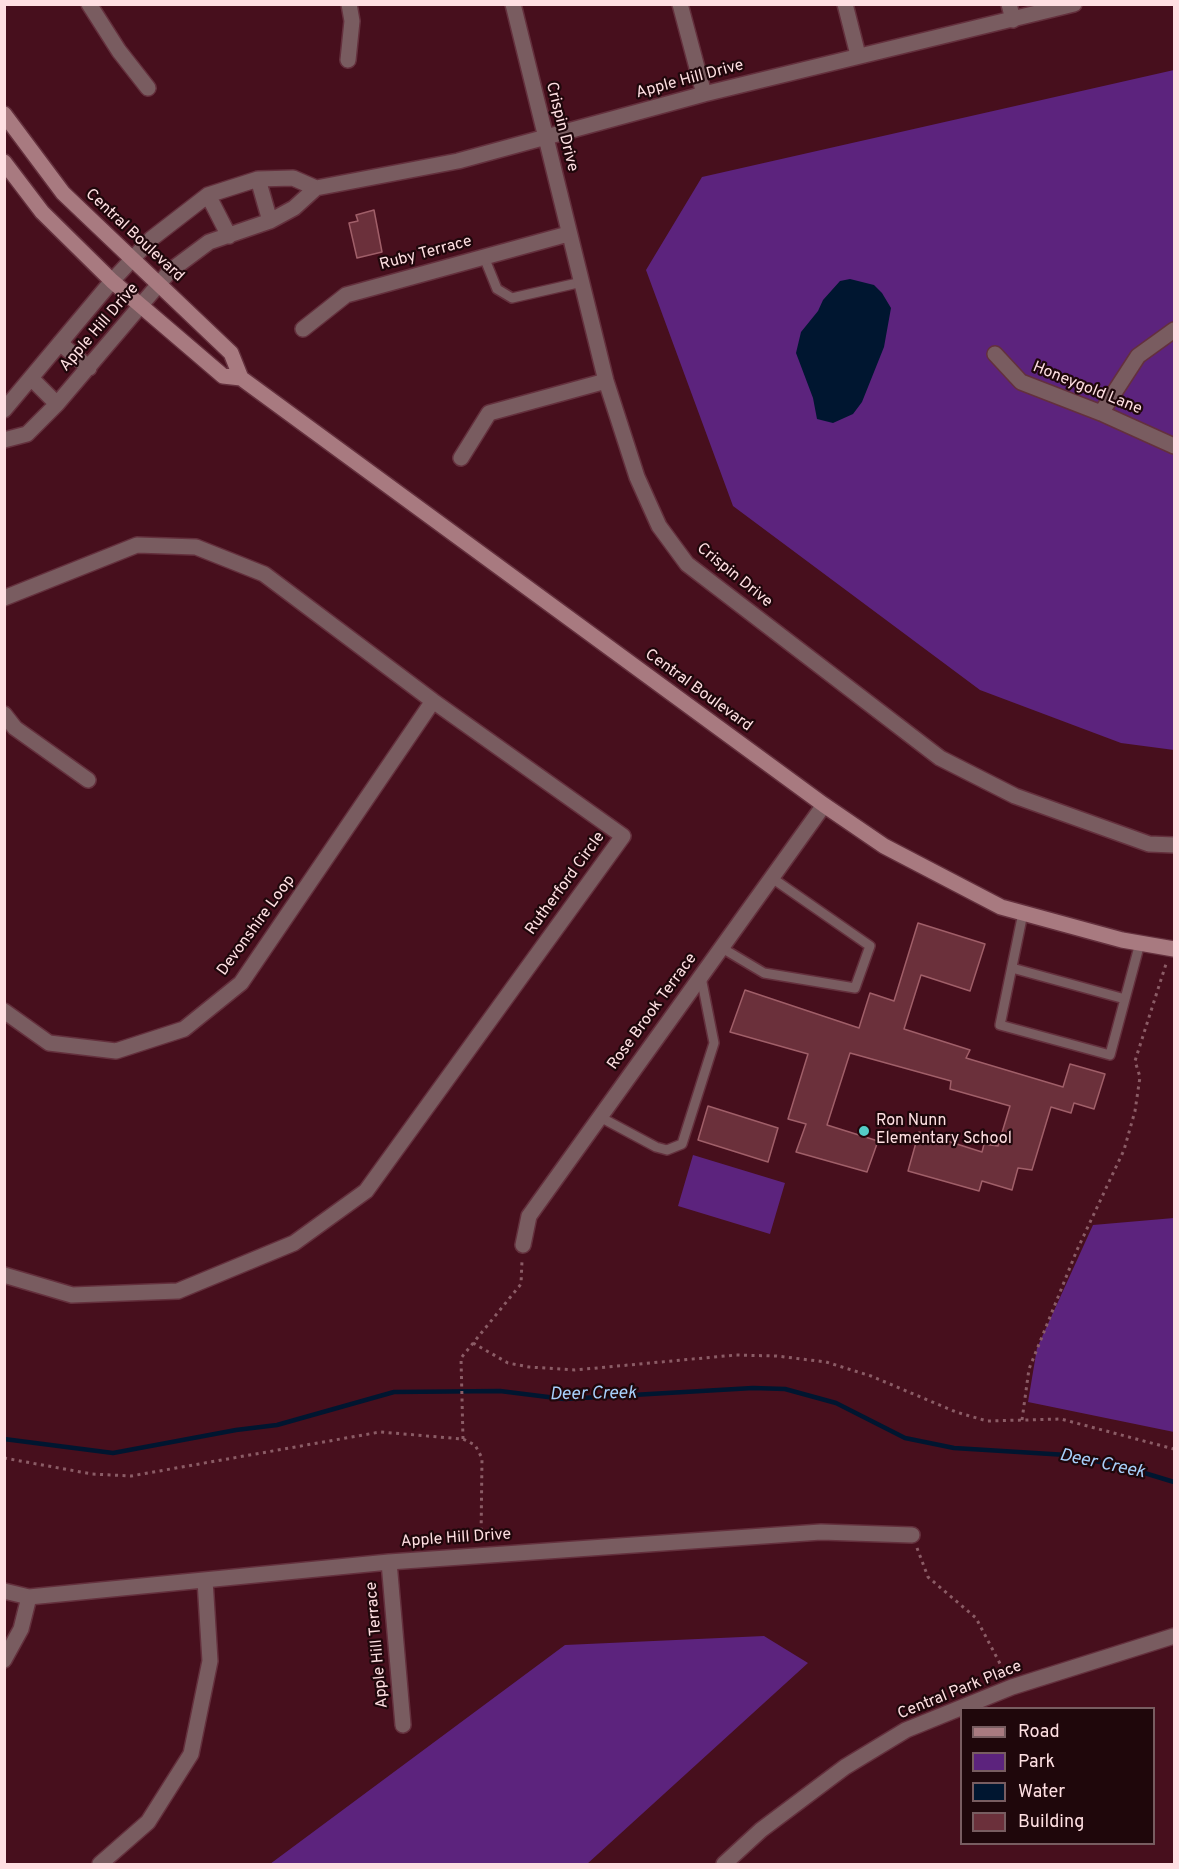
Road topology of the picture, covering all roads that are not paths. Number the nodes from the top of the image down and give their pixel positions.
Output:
1 (88, 4) edge
2 (349, 4) edge
3 (513, 4) edge
4 (680, 4) edge
5 (845, 4) edge
6 (1009, 4) edge
7 (1074, 4) edge
8 (1013, 21) junction
9 (858, 55) junction
10 (348, 60) dead end
11 (148, 88) dead end
12 (704, 94) junction
13 (4, 114) edge
14 (545, 139) junction
15 (4, 162) edge
16 (258, 179) junction
17 (316, 188) junction
18 (208, 195) junction
19 (270, 221) junction
20 (568, 234) junction
21 (229, 236) junction
22 (484, 257) junction
23 (131, 260) junction
24 (112, 281) junction
25 (582, 282) junction
26 (160, 286) junction
27 (141, 307) junction
28 (303, 330) dead end
29 (1174, 330) edge
30 (60, 343) junction
31 (995, 354) dead end
32 (89, 368) junction
33 (31, 378) junction
34 (242, 378) junction
35 (606, 381) junction
36 (57, 404) junction
37 (4, 410) edge
38 (1101, 413) junction
39 (4, 440) edge
40 (1174, 446) edge
41 (461, 458) dead end
42 (4, 598) edge
43 (434, 701) junction
44 (4, 714) edge
45 (88, 780) dead end
46 (824, 805) junction
47 (1174, 845) edge
48 (772, 878) junction
49 (1023, 913) junction
50 (1140, 944) junction
51 (722, 948) junction
52 (1172, 949) edge
53 (1012, 968) junction
54 (701, 977) junction
55 (1125, 999) junction
56 (4, 1011) edge
57 (600, 1117) junction
58 (523, 1245) road end
59 (4, 1275) edge
60 (912, 1535) road end
61 (389, 1562) junction
62 (205, 1581) junction
63 (4, 1591) edge
64 (29, 1597) junction
65 (1174, 1636) edge
66 (4, 1660) edge
67 (963, 1707) edge
68 (960, 1708) edge
69 (403, 1725) dead end
70 (100, 1864) edge
71 (724, 1864) edge

1 - 11 street
2 - 10 street
3 - 14 street, Crispin Drive
4 - 12 street
5 - 9 street
6 - 8 street
7 - 8 street, Apple Hill Drive
8 - 9 street, Apple Hill Drive
9 - 12 street, Apple Hill Drive
12 - 14 street, Apple Hill Drive
13 - 23 street, Central Boulevard
14 - 17 street, Apple Hill Drive
14 - 20 street, Crispin Drive
15 - 24 street, Central Boulevard
16 - 17 street, Apple Hill Drive
16 - 18 street, Apple Hill Drive
16 - 19 street
17 - 19 street, Apple Hill Drive
18 - 21 street
18 - 23 street, Apple Hill Drive
19 - 21 street, Apple Hill Drive
20 - 22 street, Ruby Terrace
20 - 25 street, Crispin Drive
21 - 26 street, Apple Hill Drive
22 - 25 lane
22 - 28 street, Ruby Terrace
23 - 24 street, Apple Hill Drive
23 - 26 street, Central Boulevard
24 - 27 street, Central Boulevard
24 - 30 street, Apple Hill Drive
25 - 35 street, Crispin Drive
26 - 27 street, Apple Hill Drive
26 - 34 street, Central Boulevard
27 - 32 street, Apple Hill Drive
27 - 34 street, Central Boulevard
29 - 38 street
30 - 32 street
30 - 33 street, Apple Hill Drive
31 - 38 street, Honeygold Lane
32 - 36 street, Apple Hill Drive
33 - 36 street
33 - 37 street, Apple Hill Drive
34 - 46 street, Central Boulevard
35 - 41 street
35 - 47 street, Crispin Drive
36 - 39 street, Apple Hill Drive
38 - 40 street, Honeygold Lane
42 - 43 street, Rutherford Circle
43 - 56 street, Devonshire Loop
43 - 59 street, Rutherford Circle
44 - 45 street
46 - 48 street, Rose Brook Terrace
46 - 49 street, Central Boulevard
48 - 51 street, Rose Brook Terrace
48 - 51 lane
49 - 50 street, Central Boulevard
49 - 53 lane
50 - 52 street, Central Boulevard
50 - 55 lane
51 - 54 street, Rose Brook Terrace
53 - 55 lane
53 - 55 lane
54 - 57 street, Rose Brook Terrace
54 - 57 lane
57 - 58 street, Rose Brook Terrace
60 - 61 street, Apple Hill Drive
61 - 62 street, Apple Hill Drive
61 - 69 street, Apple Hill Terrace
62 - 64 street, Apple Hill Drive
62 - 70 street
63 - 64 street, Apple Hill Drive
64 - 66 street
65 - 67 street, Central Park Place
68 - 71 street, Central Park Place

